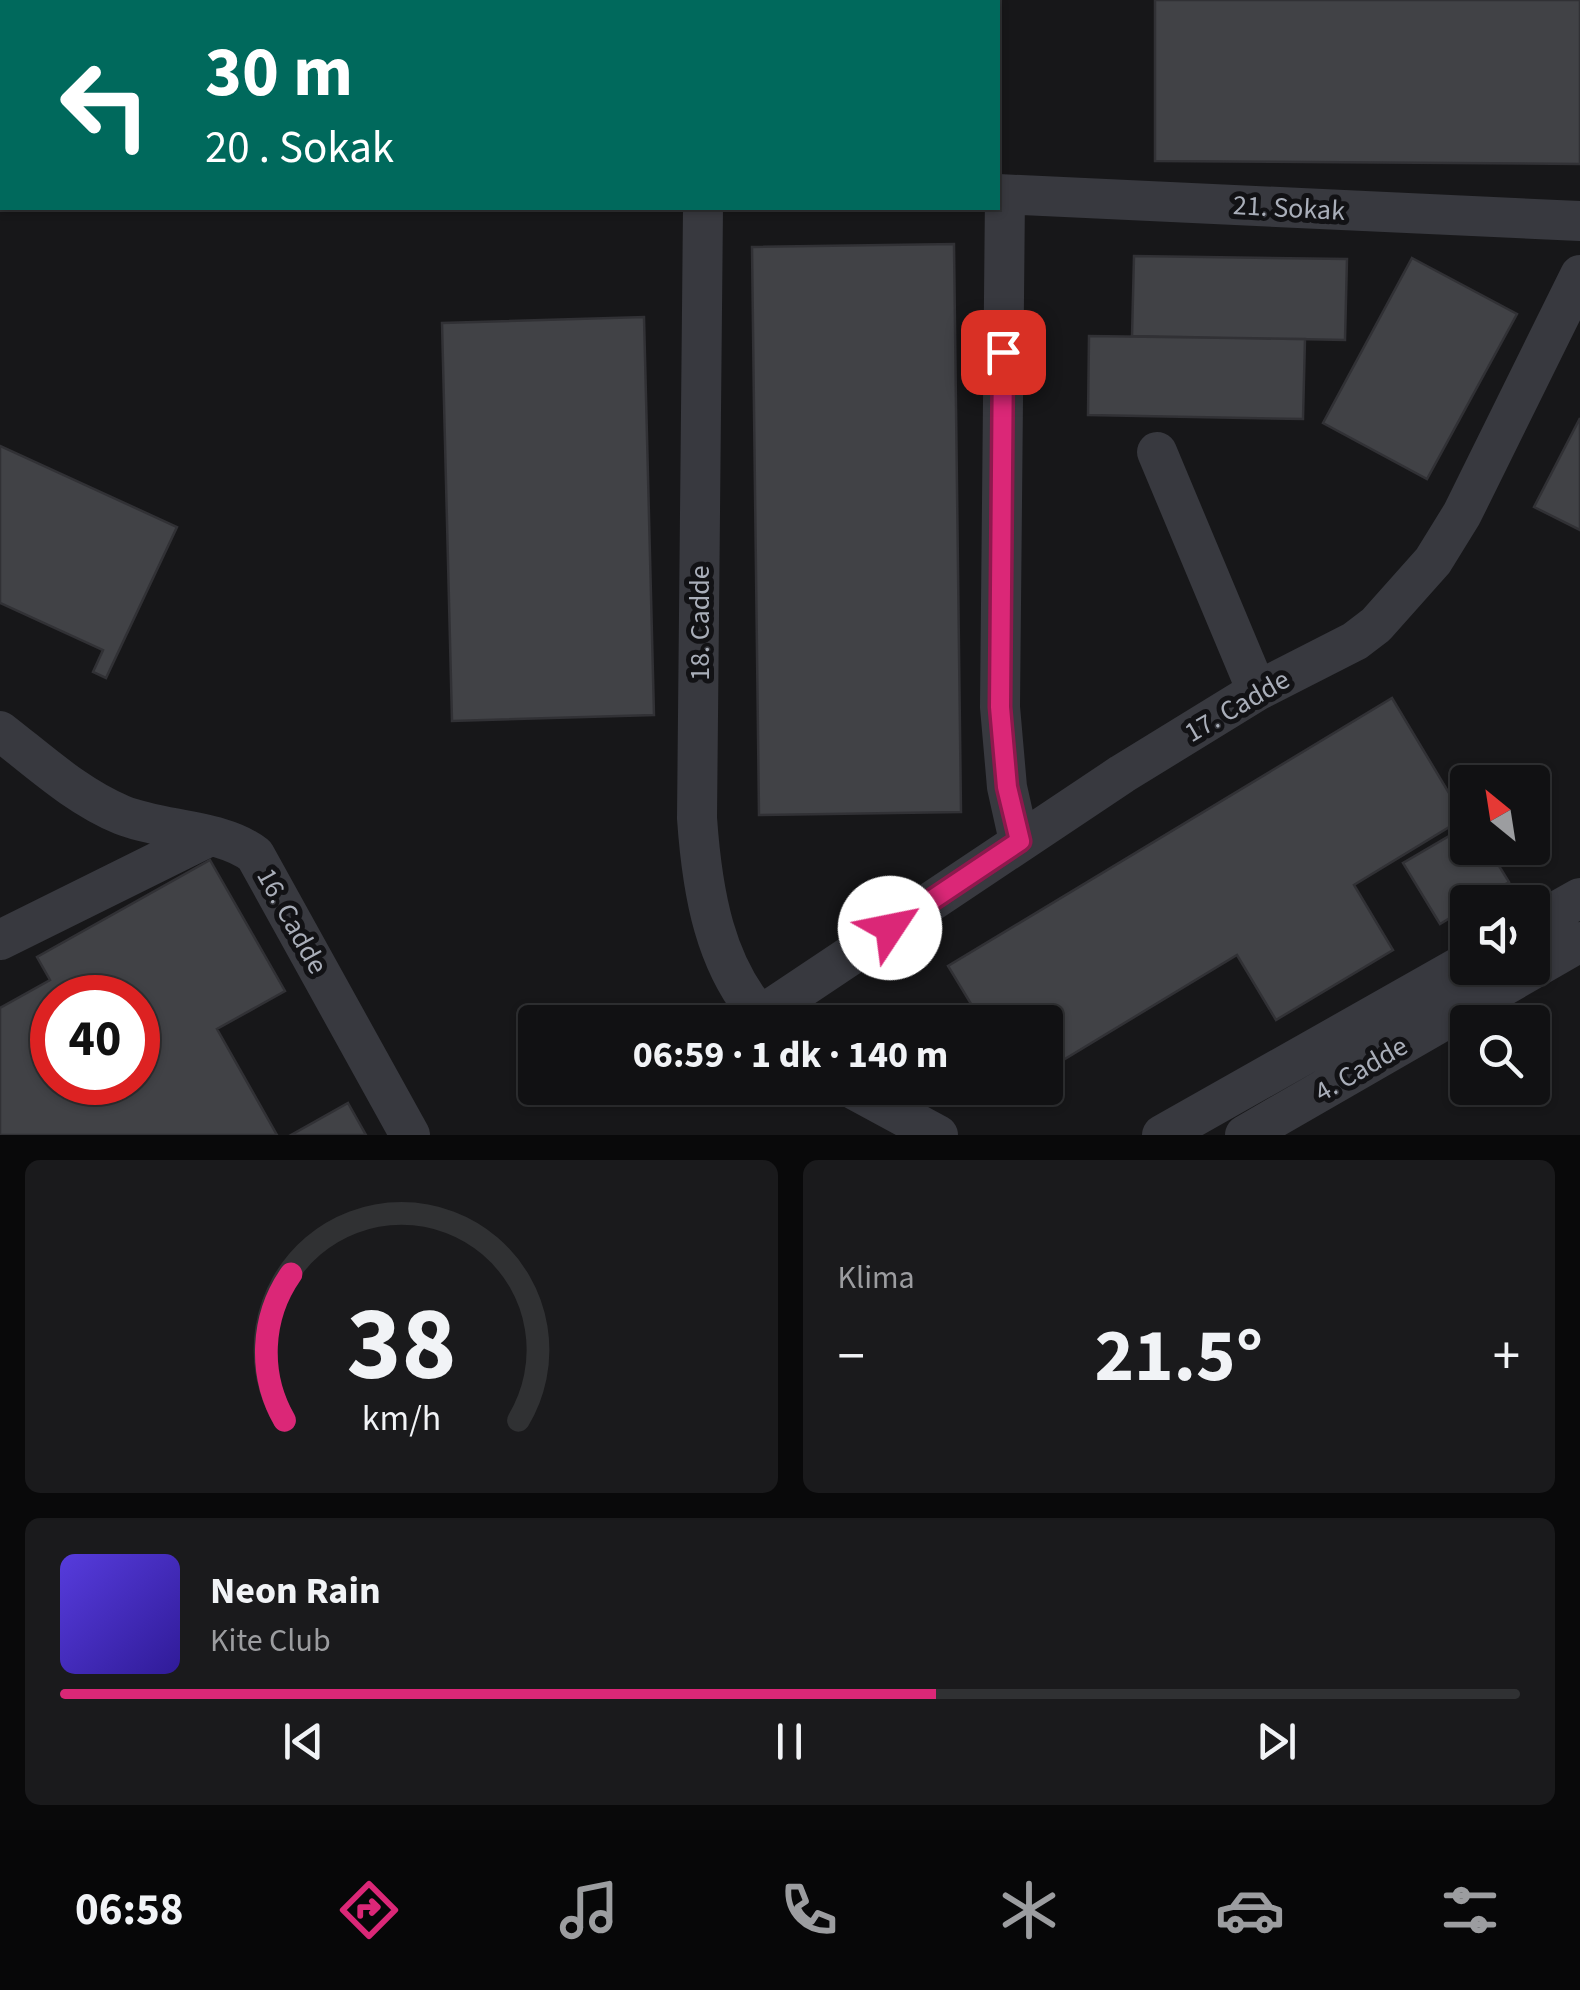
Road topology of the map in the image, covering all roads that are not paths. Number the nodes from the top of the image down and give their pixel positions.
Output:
1 (1001, 195) edge
2 (704, 210) edge
3 (1580, 221) edge
4 (1580, 275) edge
5 (1157, 452) dead end
6 (1257, 691) junction
7 (0, 731) edge
8 (208, 837) junction
9 (1020, 841) junction
10 (1580, 898) edge
11 (1550, 915) edge
12 (0, 940) edge
13 (1580, 942) edge
14 (1450, 972) edge
15 (753, 1005) edge
16 (783, 1005) edge
17 (882, 1105) edge
18 (410, 1135) edge
19 (938, 1135) edge
20 (1162, 1135) edge
21 (1246, 1135) edge

1 - 3 street, 21. Sokak
1 - 9 street
2 - 15 street, 18. Cadde
4 - 6 street, 17. Cadde
5 - 6 street
6 - 9 street, 17. Cadde
7 - 8 street, 16. Cadde
8 - 12 street
8 - 18 street, 16. Cadde
9 - 16 street, 17. Cadde
10 - 11 street
13 - 21 street, 4. Cadde
14 - 20 street, 4. Cadde
17 - 19 street

